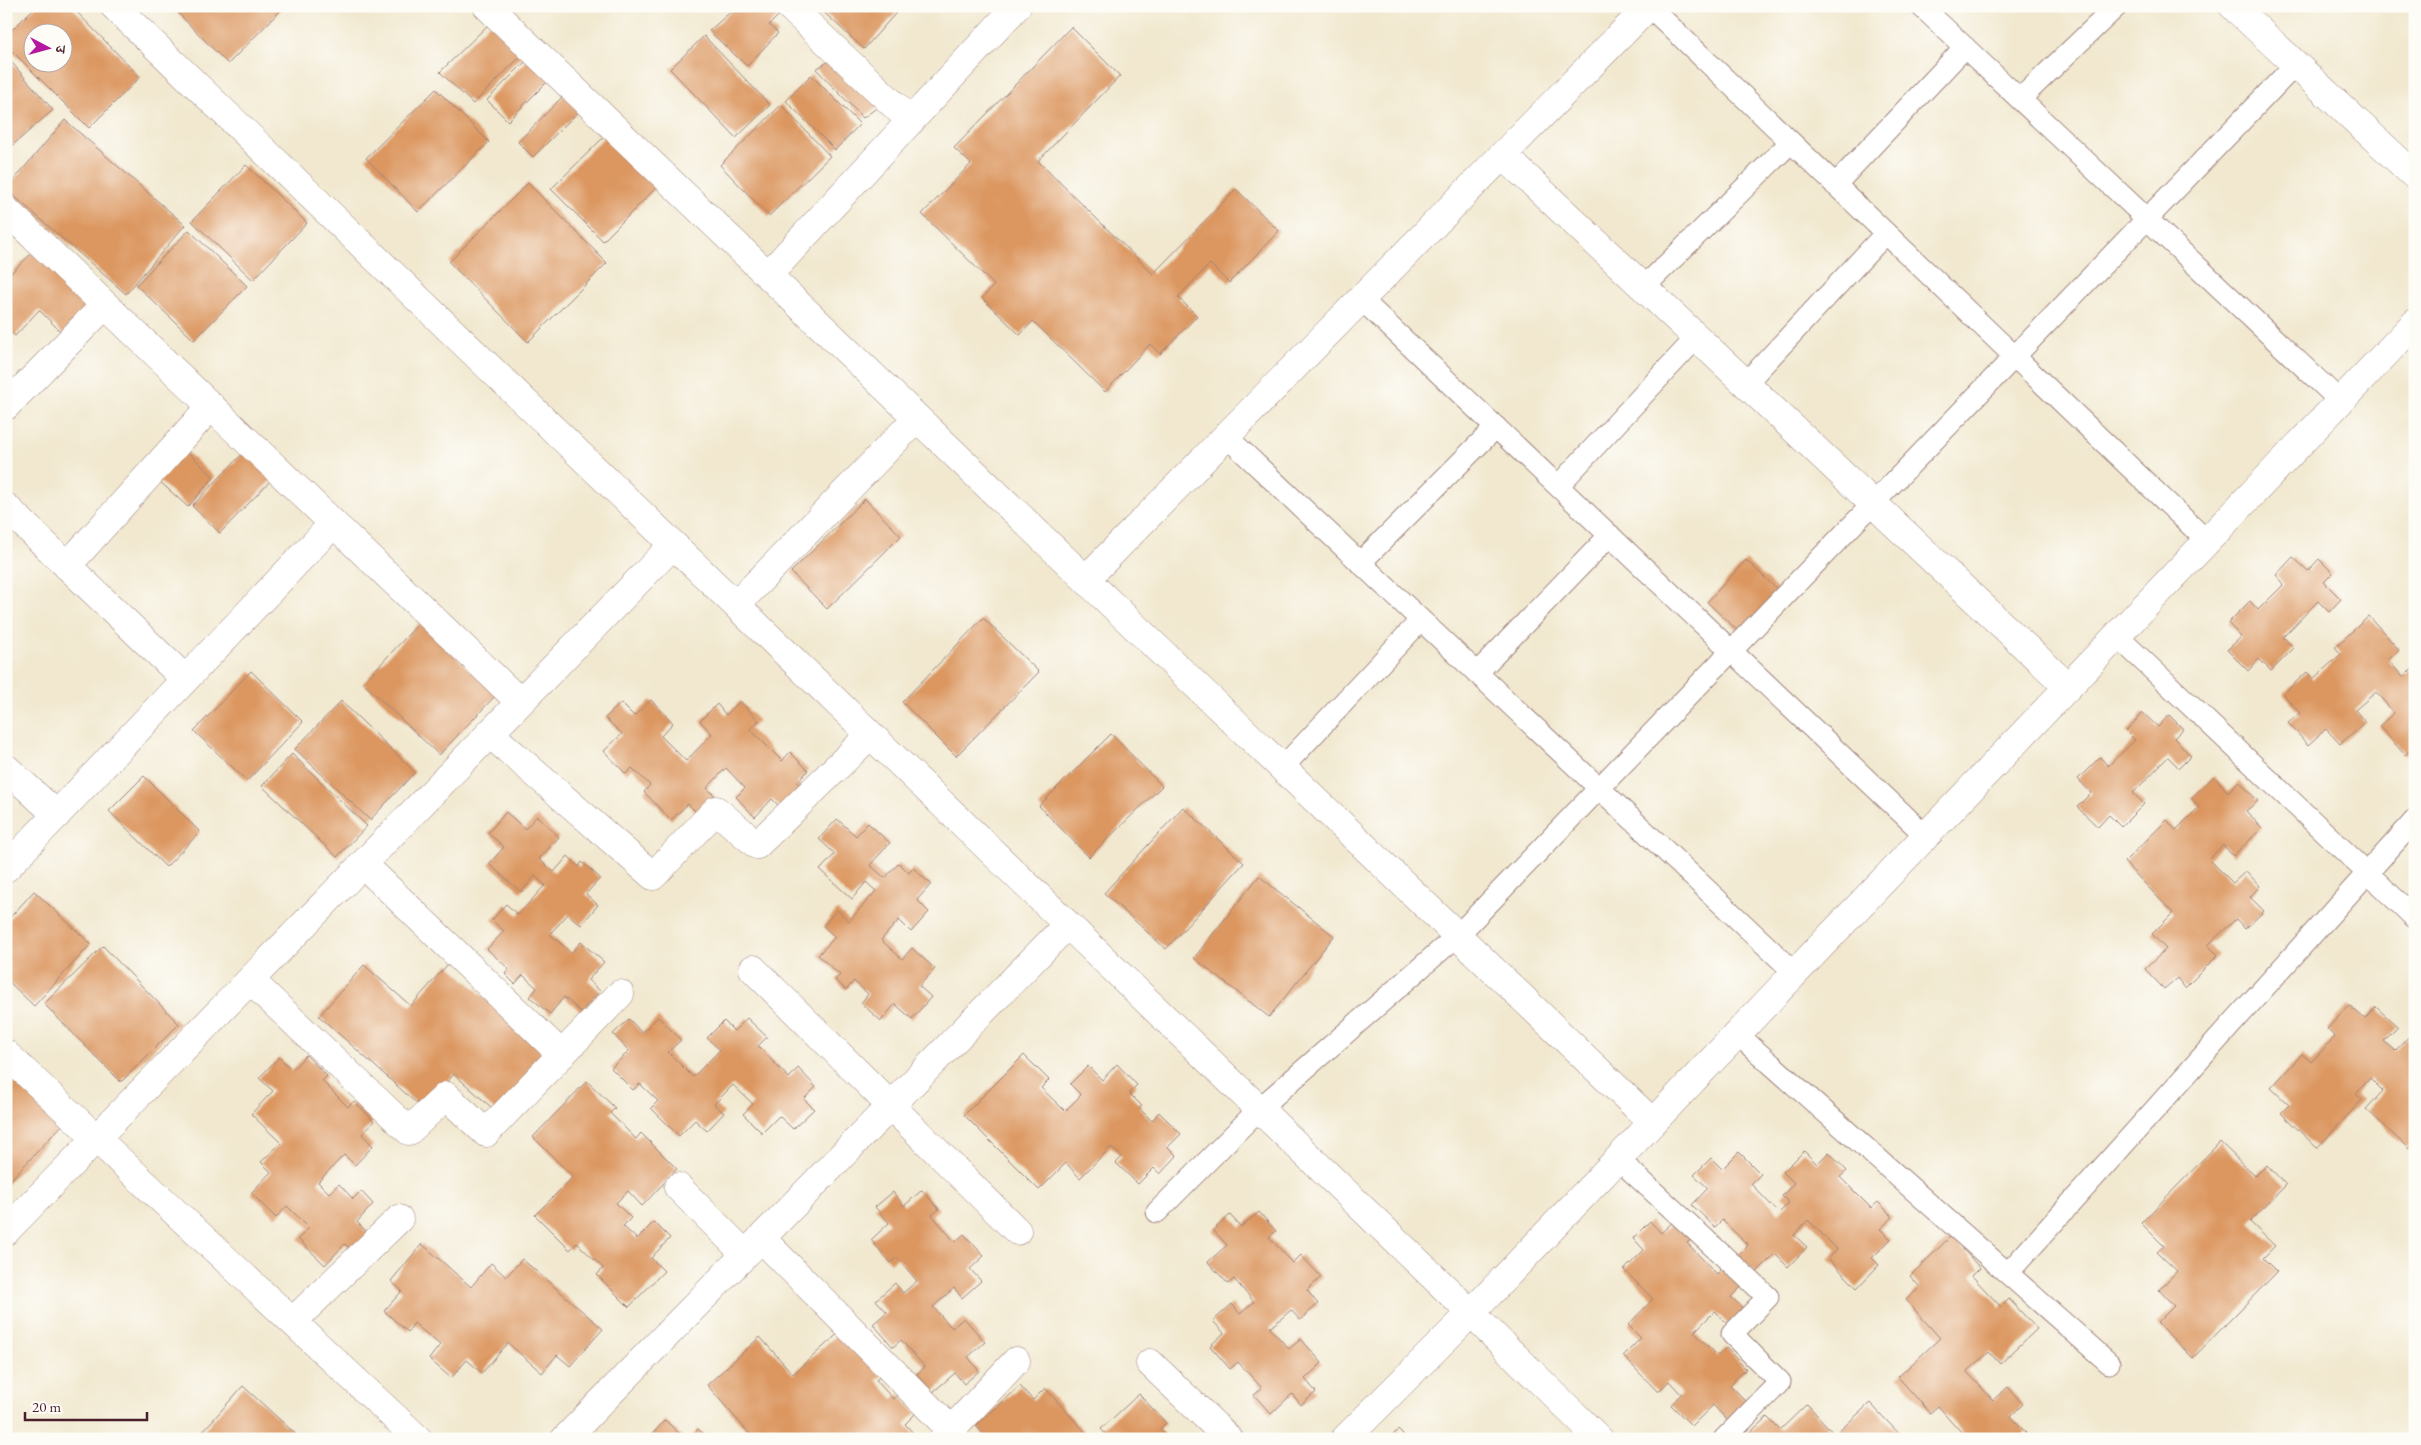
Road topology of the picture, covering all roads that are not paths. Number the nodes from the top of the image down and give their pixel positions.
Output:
1 (114, 6) edge
2 (486, 6) edge
3 (789, 6) edge
4 (1017, 6) edge
5 (1649, 6) edge
6 (1921, 6) edge
7 (2117, 6) edge
8 (2240, 9) edge
9 (1965, 47) junction
10 (2295, 65) junction
11 (2020, 100) junction
12 (911, 121) junction
13 (1791, 142) junction
14 (1503, 155) junction
15 (2415, 176) edge
16 (1835, 184) junction
17 (6, 210) edge
18 (2147, 219) junction
19 (1886, 233) junction
20 (768, 275) junction
21 (1644, 288) junction
22 (1361, 299) junction
23 (105, 305) junction
24 (2415, 323) edge
25 (1696, 337) junction
26 (2014, 356) junction
27 (1746, 384) junction
28 (2340, 401) junction
29 (6, 406) edge
30 (211, 406) junction
31 (917, 418) junction
32 (1496, 427) junction
33 (1226, 436) junction
34 (1558, 486) junction
35 (1874, 503) junction
36 (7, 508) edge
37 (333, 524) junction
38 (1610, 535) junction
39 (2208, 541) junction
40 (673, 545) junction
41 (1360, 563) junction
42 (67, 566) junction
43 (1086, 579) junction
44 (736, 605) junction
45 (1421, 620) junction
46 (2117, 636) junction
47 (1731, 651) junction
48 (1477, 673) junction
49 (186, 679) junction
50 (2068, 687) junction
51 (520, 702) junction
52 (489, 733) junction
53 (870, 735) junction
54 (6, 768) edge
55 (1282, 768) junction
56 (1599, 788) junction
57 (57, 815) junction
58 (2415, 820) edge
59 (1926, 836) junction
60 (363, 864) junction
61 (6, 868) edge
62 (2367, 873) junction
63 (2415, 918) edge
64 (1067, 925) junction
65 (1458, 935) junction
66 (753, 969) dead end
67 (1795, 973) junction
68 (250, 980) junction
69 (620, 994) dead end
70 (1737, 1034) junction
71 (6, 1054) edge
72 (562, 1055) junction
73 (891, 1106) junction
74 (1259, 1109) junction
75 (1652, 1122) junction
76 (97, 1138) junction
77 (1618, 1159) junction
78 (678, 1187) dead end
79 (1157, 1212) dead end
80 (399, 1219) dead end
81 (6, 1231) edge
82 (1017, 1232) dead end
83 (753, 1246) junction
84 (2008, 1273) junction
85 (1471, 1313) junction
86 (293, 1321) junction
87 (1016, 1361) dead end
88 (2110, 1362) dead end
89 (1150, 1363) dead end
90 (947, 1435) edge
91 (418, 1439) edge
92 (565, 1439) edge
93 (1229, 1439) edge
94 (1345, 1439) edge
95 (1599, 1439) edge
96 (1724, 1439) edge

1 - 40 street
2 - 20 street
3 - 12 street
4 - 12 street
5 - 13 lane
5 - 14 street
6 - 9 lane
7 - 11 lane
8 - 10 street
9 - 11 lane
9 - 16 lane
10 - 15 street
10 - 18 lane
11 - 18 lane
12 - 20 street
13 - 16 lane
13 - 21 lane
14 - 21 street
14 - 22 street
16 - 19 lane
17 - 23 street
18 - 26 lane
18 - 28 lane
19 - 26 lane
19 - 27 lane
20 - 31 street
21 - 25 street
22 - 32 lane
22 - 33 street
23 - 29 street
23 - 30 street
24 - 28 street
25 - 27 street
25 - 34 lane
26 - 35 lane
26 - 39 lane
27 - 35 street
28 - 39 street
30 - 37 street
30 - 42 street
31 - 43 street
31 - 44 street
32 - 34 lane
32 - 41 lane
33 - 41 lane
33 - 43 street
34 - 38 lane
35 - 47 lane
35 - 50 street
36 - 42 street
37 - 49 street
37 - 51 street
38 - 47 lane
38 - 48 lane
39 - 46 street
40 - 44 street
40 - 51 street
41 - 45 lane
42 - 49 street
43 - 55 street
44 - 53 street
45 - 48 lane
45 - 55 lane
46 - 50 street
46 - 62 lane
47 - 56 lane
47 - 59 lane
48 - 56 lane
49 - 57 street
50 - 59 street
51 - 52 street
52 - 53 street
52 - 60 street
53 - 64 street
54 - 57 street
55 - 65 street
56 - 65 lane
56 - 67 lane
57 - 61 street
58 - 62 lane
59 - 67 street
60 - 68 street
60 - 72 street
62 - 63 lane
62 - 84 lane
64 - 73 street
64 - 74 street
65 - 74 lane
65 - 75 street
66 - 73 street
67 - 70 street
68 - 72 street
68 - 76 street
69 - 72 street
70 - 75 street
70 - 84 lane
71 - 76 street
73 - 82 street
73 - 83 street
74 - 79 lane
74 - 85 street
75 - 77 street
76 - 81 street
76 - 86 street
77 - 85 street
77 - 96 lane
78 - 83 street
80 - 86 street
83 - 90 street
83 - 92 street
84 - 88 lane
85 - 94 street
85 - 95 street
86 - 91 street
87 - 90 street
89 - 93 street

